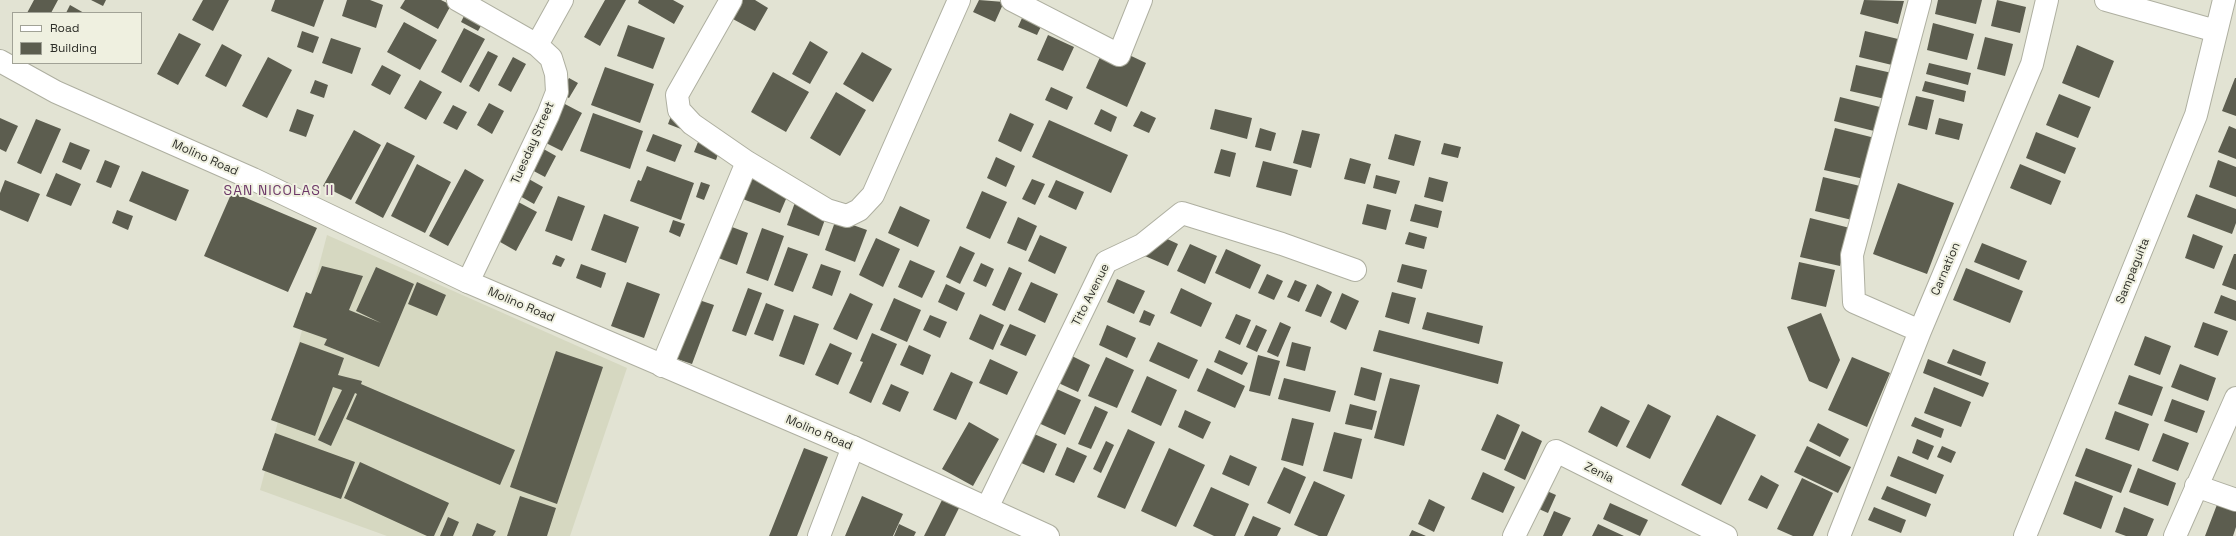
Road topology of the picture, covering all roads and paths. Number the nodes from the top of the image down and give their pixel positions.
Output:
1 (458, 0) edge
2 (562, 0) edge
3 (731, 0) edge
4 (960, 0) edge
5 (1012, 0) edge
6 (1141, 0) edge
7 (1920, 0) edge
8 (2047, 0) edge
9 (2106, 0) edge
10 (2224, 0) edge
11 (2216, 31) junction
12 (538, 45) junction
13 (0, 61) edge
14 (747, 162) junction
15 (1355, 270) dead end
16 (468, 282) junction
17 (1920, 331) junction
18 (662, 366) junction
19 (2236, 398) edge
20 (853, 447) junction
21 (2196, 486) junction
22 (2236, 500) edge
23 (987, 508) junction
24 (818, 536) edge
25 (1048, 536) edge
26 (1514, 536) edge
27 (1726, 536) edge
28 (1839, 536) edge
29 (2025, 536) edge
30 (2175, 536) edge

1 - 12 street, Tuesday Street
2 - 12 street
3 - 14 street
4 - 14 street
5 - 6 street
7 - 17 street
8 - 17 street, Carnation
9 - 11 street
10 - 11 street, Sampaguita
11 - 29 street, Sampaguita
12 - 16 street, Tuesday Street
13 - 16 street, Molino Road
14 - 18 street
15 - 23 street, Tito Avenue
16 - 18 street, Molino Road
17 - 28 street, Carnation
18 - 20 street, Molino Road
19 - 21 street
20 - 23 street, Molino Road
20 - 24 street
21 - 22 street
21 - 30 street
23 - 25 street, Molino Road
26 - 27 street, Zenia

